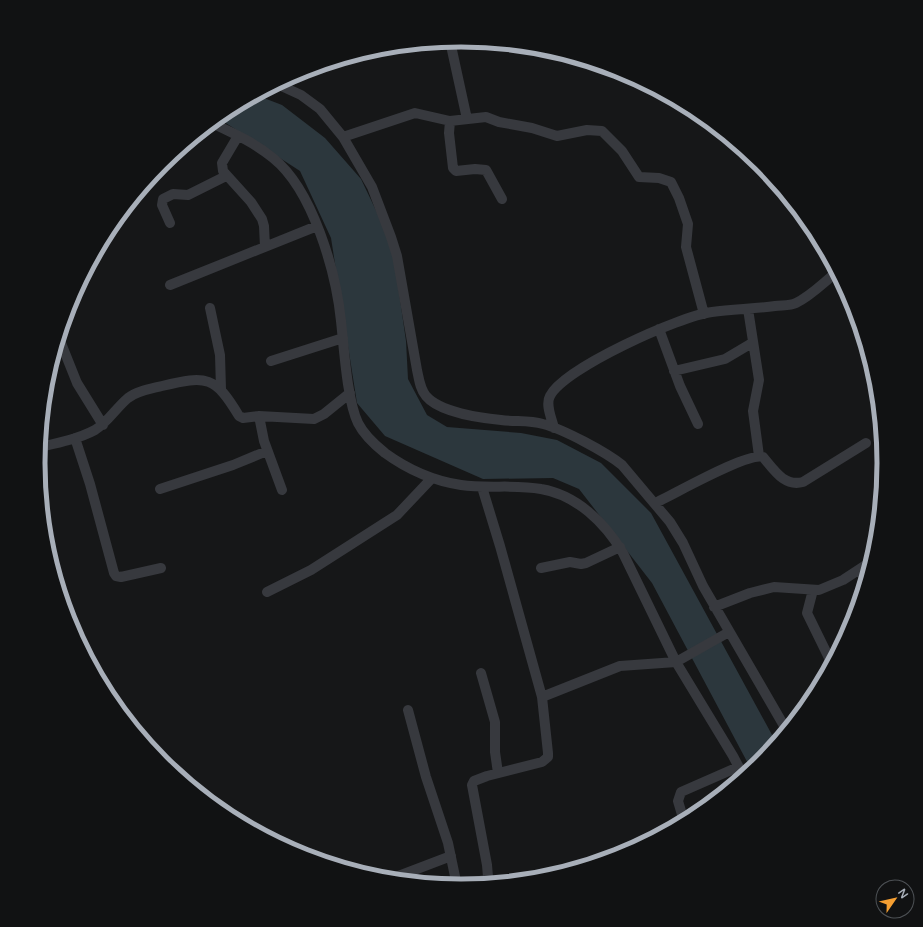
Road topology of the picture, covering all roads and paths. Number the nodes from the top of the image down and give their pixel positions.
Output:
1 (451, 47) edge
2 (284, 87) edge
3 (467, 118) junction
4 (450, 121) junction
5 (218, 126) edge
6 (238, 136) junction
7 (343, 137) junction
8 (226, 176) junction
9 (502, 199) dead end
10 (170, 223) dead end
11 (317, 226) junction
12 (265, 247) junction
13 (833, 275) edge
14 (170, 285) dead end
15 (210, 308) dead end
16 (748, 309) junction
17 (704, 314) junction
18 (660, 329) junction
19 (343, 338) junction
20 (752, 343) junction
21 (62, 346) edge
22 (271, 361) dead end
23 (674, 370) junction
24 (221, 389) junction
25 (350, 393) junction
26 (259, 416) junction
27 (103, 424) junction
28 (698, 424) dead end
29 (554, 428) junction
30 (75, 438) junction
31 (866, 443) dead end
32 (46, 446) edge
33 (267, 450) junction
34 (759, 456) junction
35 (432, 478) junction
36 (482, 487) junction
37 (160, 489) dead end
38 (282, 490) dead end
39 (655, 503) junction
40 (620, 547) junction
41 (865, 565) edge
42 (161, 568) dead end
43 (541, 568) dead end
44 (860, 569) junction
45 (863, 575) edge
46 (813, 590) junction
47 (267, 592) dead end
48 (714, 607) junction
49 (726, 633) junction
50 (829, 658) edge
51 (678, 661) junction
52 (481, 673) dead end
53 (542, 697) junction
54 (408, 710) dead end
55 (784, 727) edge
56 (738, 767) junction
57 (741, 772) edge
58 (498, 773) junction
59 (683, 816) edge
60 (451, 856) junction
61 (401, 875) edge
62 (486, 879) edge
63 (455, 880) edge

1 - 3 street
2 - 7 street
3 - 4 street
3 - 17 street
4 - 7 street
4 - 9 street
5 - 6 street
6 - 8 street
6 - 11 street
7 - 29 street
8 - 10 street
8 - 12 street
11 - 12 street
11 - 19 street
12 - 14 street
13 - 16 street
15 - 24 street
16 - 17 street
16 - 20 street
17 - 18 street
18 - 23 street
18 - 29 street
19 - 22 street
19 - 25 street
20 - 23 street
20 - 34 street
21 - 27 street
23 - 28 street
24 - 26 street
24 - 27 street
25 - 26 street
25 - 35 street
26 - 33 street
27 - 30 street
29 - 39 street
30 - 32 street
30 - 42 street
31 - 34 street
33 - 37 street
33 - 38 street
34 - 39 street
35 - 36 street
35 - 47 street
36 - 40 street
36 - 53 street
39 - 48 street
40 - 43 street
40 - 51 street
41 - 44 street
44 - 45 street
44 - 46 street
46 - 48 street
46 - 50 street
48 - 49 street
49 - 51 street
49 - 55 street
51 - 53 street
51 - 56 street
52 - 58 street
53 - 58 street
54 - 60 street
56 - 57 street
56 - 59 street
58 - 62 street
60 - 61 street
60 - 63 street

